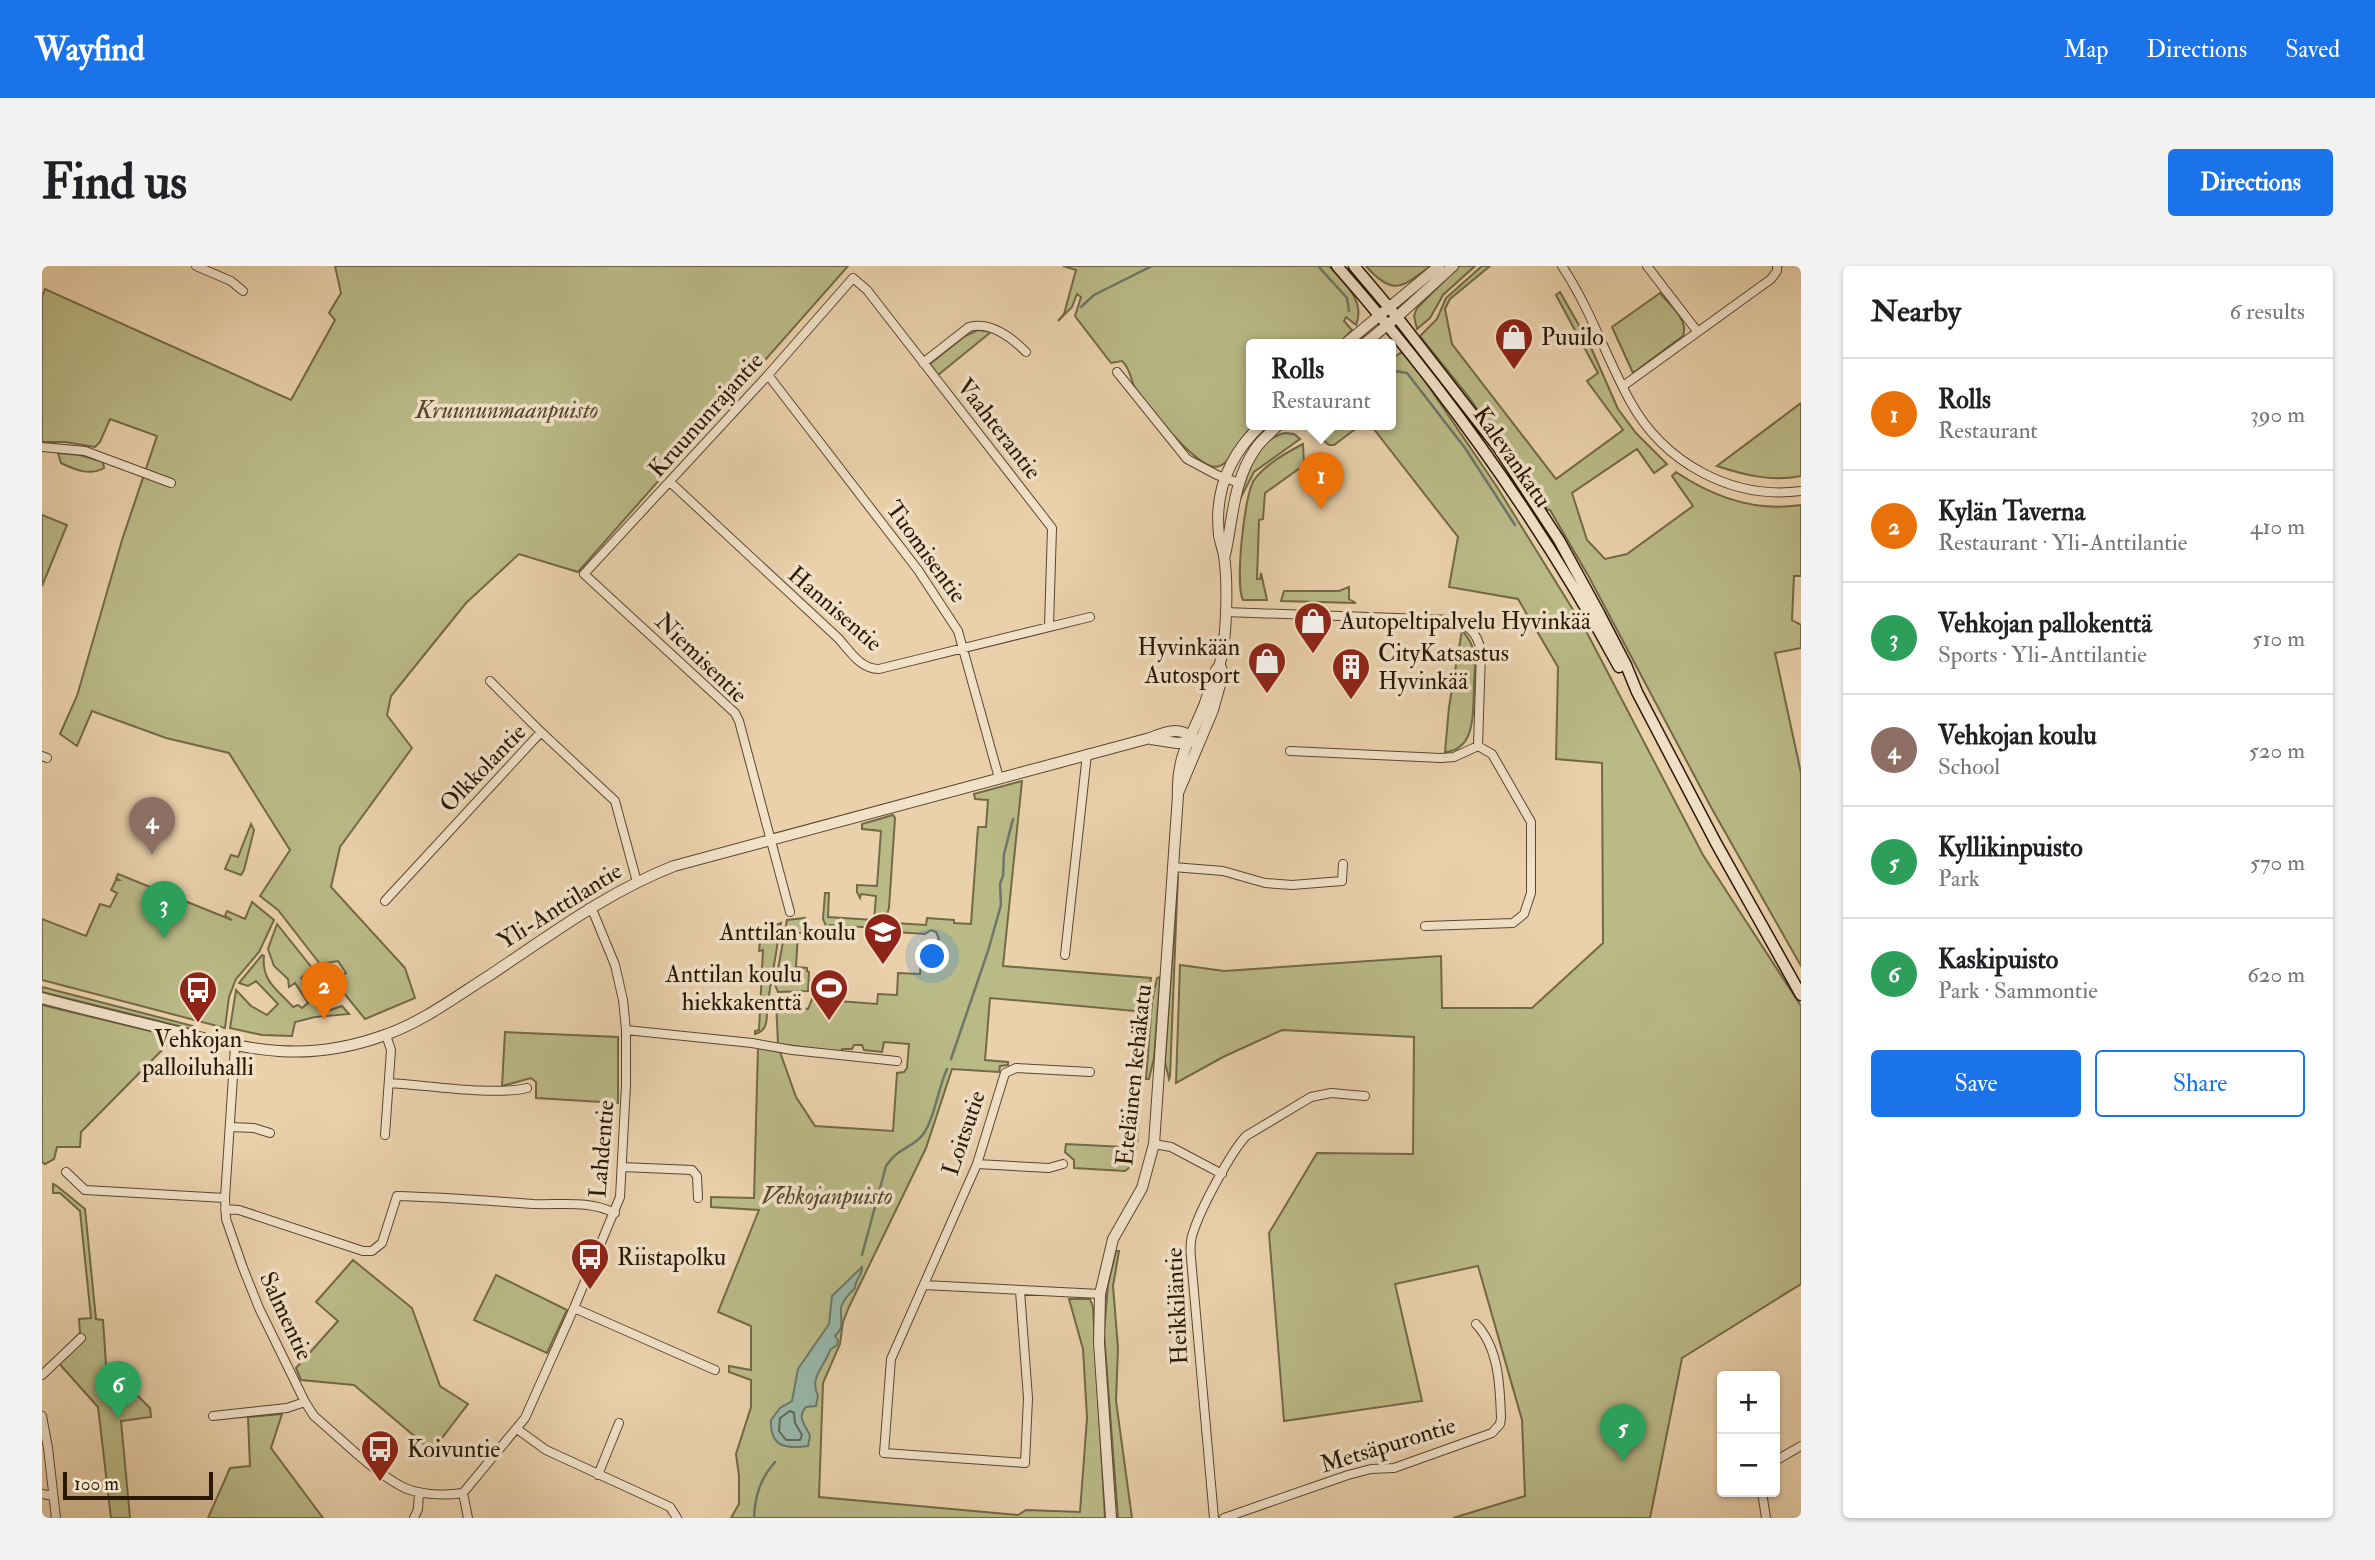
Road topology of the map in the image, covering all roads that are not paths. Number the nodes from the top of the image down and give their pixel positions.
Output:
1 (196, 266) edge
2 (1337, 266) edge
3 (1354, 266) edge
4 (1439, 266) edge
5 (1453, 266) edge
6 (1562, 266) edge
7 (1647, 266) edge
8 (1777, 266) edge
9 (853, 278) joint
10 (243, 291) dead end
11 (1388, 306) junction
12 (1378, 314) junction
13 (1397, 317) junction
14 (1387, 325) junction
15 (1697, 331) junction
16 (1350, 339) edge
17 (1370, 339) edge
18 (1026, 352) dead end
19 (923, 363) junction
20 (1117, 372) dead end
21 (768, 376) junction
22 (1623, 386) junction
23 (1256, 430) edge
24 (1273, 430) edge
25 (42, 447) edge
26 (1224, 478) junction
27 (670, 482) junction
28 (171, 483) dead end
29 (1239, 483) junction
30 (1801, 491) edge
31 (1224, 555) junction
32 (584, 574) joint
33 (1225, 612) junction
34 (1090, 617) dead end
35 (1049, 625) junction
36 (964, 646) junction
37 (1220, 665) junction
38 (490, 681) dead end
39 (1634, 686) junction
40 (541, 732) junction
41 (1188, 738) junction
42 (1198, 742) junction
43 (1478, 746) junction
44 (1290, 751) dead end
45 (1087, 754) junction
46 (999, 778) junction
47 (1178, 794) junction
48 (771, 839) junction
49 (1343, 863) dead end
50 (1173, 867) junction
51 (637, 882) junction
52 (385, 901) dead end
53 (589, 908) junction
54 (790, 912) dead end
55 (1425, 926) dead end
56 (1065, 955) dead end
57 (1801, 995) edge
58 (42, 998) edge
59 (626, 1030) junction
60 (386, 1035) junction
61 (235, 1046) junction
62 (897, 1061) dead end
63 (1090, 1072) dead end
64 (389, 1083) junction
65 (527, 1088) dead end
66 (1365, 1096) dead end
67 (230, 1127) junction
68 (270, 1133) dead end
69 (385, 1135) dead end
70 (1154, 1144) junction
71 (977, 1164) junction
72 (1063, 1164) dead end
73 (622, 1167) junction
74 (66, 1172) dead end
75 (1222, 1174) junction
76 (225, 1198) junction
77 (698, 1198) dead end
78 (225, 1209) junction
79 (615, 1213) junction
80 (924, 1285) junction
81 (1020, 1291) junction
82 (1100, 1294) junction
83 (574, 1308) junction
84 (1476, 1324) dead end
85 (81, 1338) dead end
86 (715, 1370) dead end
87 (42, 1375) edge
88 (305, 1402) junction
89 (42, 1416) edge
90 (213, 1416) dead end
91 (619, 1423) dead end
92 (517, 1429) junction
93 (1801, 1446) edge
94 (1780, 1458) edge
95 (598, 1475) junction
96 (466, 1490) junction
97 (419, 1492) junction
98 (42, 1494) edge
99 (53, 1496) junction
100 (1763, 1497) edge
101 (56, 1518) edge
102 (414, 1518) edge
103 (468, 1518) edge
104 (677, 1518) edge
105 (1111, 1518) edge
106 (1214, 1518) edge
107 (1224, 1518) edge
108 (1766, 1518) edge

1 - 10 street
2 - 12 main road, Kalevankatu
3 - 11 main road, Kalevankatu
4 - 11 street
5 - 13 street
6 - 22 street
7 - 15 street
8 - 15 street
9 - 19 street, Vaahterantie
9 - 21 street, Kruununrajantie
11 - 12 street
11 - 13 main road, Kalevankatu
12 - 14 main road, Kalevankatu
12 - 16 street
13 - 14 street
13 - 39 main road, Kalevankatu
14 - 17 street
14 - 39 main road, Kalevankatu
15 - 22 street
18 - 19 street
19 - 35 street, Vaahterantie
20 - 26 street
21 - 27 street, Kruununrajantie
21 - 36 street, Tuomisentie
22 - 30 street
23 - 26 street, Eteläinen kehäkatu
24 - 29 street, Eteläinen kehäkatu
25 - 28 street
26 - 29 street
26 - 31 street, Eteläinen kehäkatu
27 - 32 street, Kruununrajantie
27 - 36 street, Hannisentie
29 - 31 street, Eteläinen kehäkatu
31 - 33 street, Eteläinen kehäkatu
32 - 48 street, Niemisentie
33 - 37 street, Eteläinen kehäkatu
33 - 43 street
34 - 35 street, Hannisentie
35 - 36 street, Hannisentie
36 - 46 street, Tuomisentie
37 - 41 street, Eteläinen kehäkatu
37 - 42 street, Eteläinen kehäkatu
38 - 40 street
39 - 57 main road, Kalevankatu
40 - 51 street, Olkkolantie
40 - 52 street, Olkkolantie
41 - 42 street
41 - 45 street, Yli-Anttilantie
41 - 47 street, Eteläinen kehäkatu
42 - 47 street, Eteläinen kehäkatu
43 - 44 street
43 - 55 street
45 - 46 street, Yli-Anttilantie
45 - 56 street
46 - 48 street, Yli-Anttilantie
47 - 50 street, Eteläinen kehäkatu
48 - 51 street, Yli-Anttilantie
48 - 54 street, Niemisentie
49 - 50 street
50 - 70 street, Eteläinen kehäkatu
51 - 53 street, Yli-Anttilantie
53 - 59 street, Lahdentie
53 - 60 street, Yli-Anttilantie
58 - 61 street, Yli-Anttilantie
59 - 62 street
59 - 73 street, Lahdentie
60 - 61 street, Yli-Anttilantie
60 - 64 street
61 - 67 street, Salmentie
63 - 71 street, Loitsutie
64 - 65 street
64 - 69 street
66 - 75 street, Heikkiläntie
67 - 68 street
67 - 76 street, Salmentie
70 - 75 street
70 - 82 street, Eteläinen kehäkatu
71 - 72 street
71 - 80 street, Loitsutie
73 - 77 street
73 - 79 street, Lahdentie
74 - 76 street
75 - 106 street, Heikkiläntie
76 - 78 street, Salmentie
78 - 79 street
78 - 88 street, Salmentie
79 - 83 street, Lahdentie
80 - 81 street
80 - 81 street, Loitsutie
81 - 82 street
82 - 105 street, Eteläinen kehäkatu
83 - 86 street
83 - 92 street, Lahdentie
84 - 107 street, Metsäpurontie
85 - 87 street
88 - 90 street
88 - 97 street, Salmentie
89 - 99 street
91 - 95 street
92 - 95 street
92 - 96 street, Lahdentie
93 - 94 street
95 - 104 street
96 - 97 street, Salmentie
96 - 103 street
97 - 102 street
98 - 99 street
99 - 101 street
100 - 108 street

